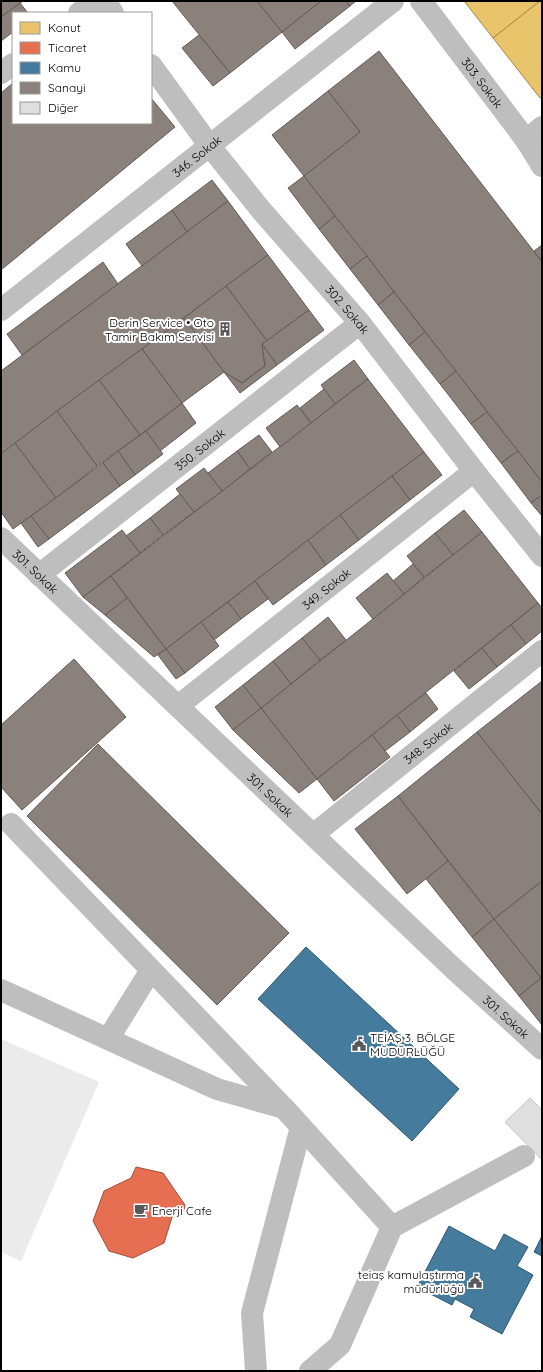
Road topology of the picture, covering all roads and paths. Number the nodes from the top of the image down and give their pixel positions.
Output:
1 (95, 1) edge
2 (104, 1) edge
3 (393, 1) edge
4 (421, 1) edge
5 (80, 12) edge
6 (112, 12) edge
7 (12, 65) edge
8 (152, 66) edge
9 (1, 73) edge
10 (534, 133) edge
11 (209, 145) junction
12 (542, 166) edge
13 (1, 310) edge
14 (360, 323) junction
15 (474, 471) junction
16 (1, 538) edge
17 (542, 556) edge
18 (40, 575) junction
19 (542, 651) edge
20 (178, 706) junction
21 (11, 824) dead end
22 (314, 834) junction
23 (151, 970) junction
24 (1, 990) edge
25 (108, 1039) junction
26 (542, 1049) edge
27 (284, 1108) junction
28 (301, 1127) junction
29 (524, 1156) dead end
30 (392, 1227) junction
31 (256, 1371) edge
32 (310, 1371) edge

1 - 5 street
2 - 6 street
3 - 11 street, 346. Sokak
4 - 10 street, 303. Sokak
7 - 9 street
8 - 11 street, 302. Sokak
10 - 12 street, 303. Sokak
11 - 13 street, 346. Sokak
11 - 14 street, 302. Sokak
14 - 15 street, 302. Sokak
14 - 18 street, 350. Sokak
15 - 17 street, 302. Sokak
15 - 20 street, 349. Sokak
16 - 18 street, 301. Sokak
18 - 20 street, 301. Sokak
19 - 22 street, 348. Sokak
20 - 22 street, 301. Sokak
21 - 23 street
22 - 26 street, 301. Sokak
23 - 25 street
23 - 27 street
24 - 25 street
25 - 27 street
27 - 28 street
28 - 30 street
28 - 31 street
29 - 30 street
30 - 32 street

